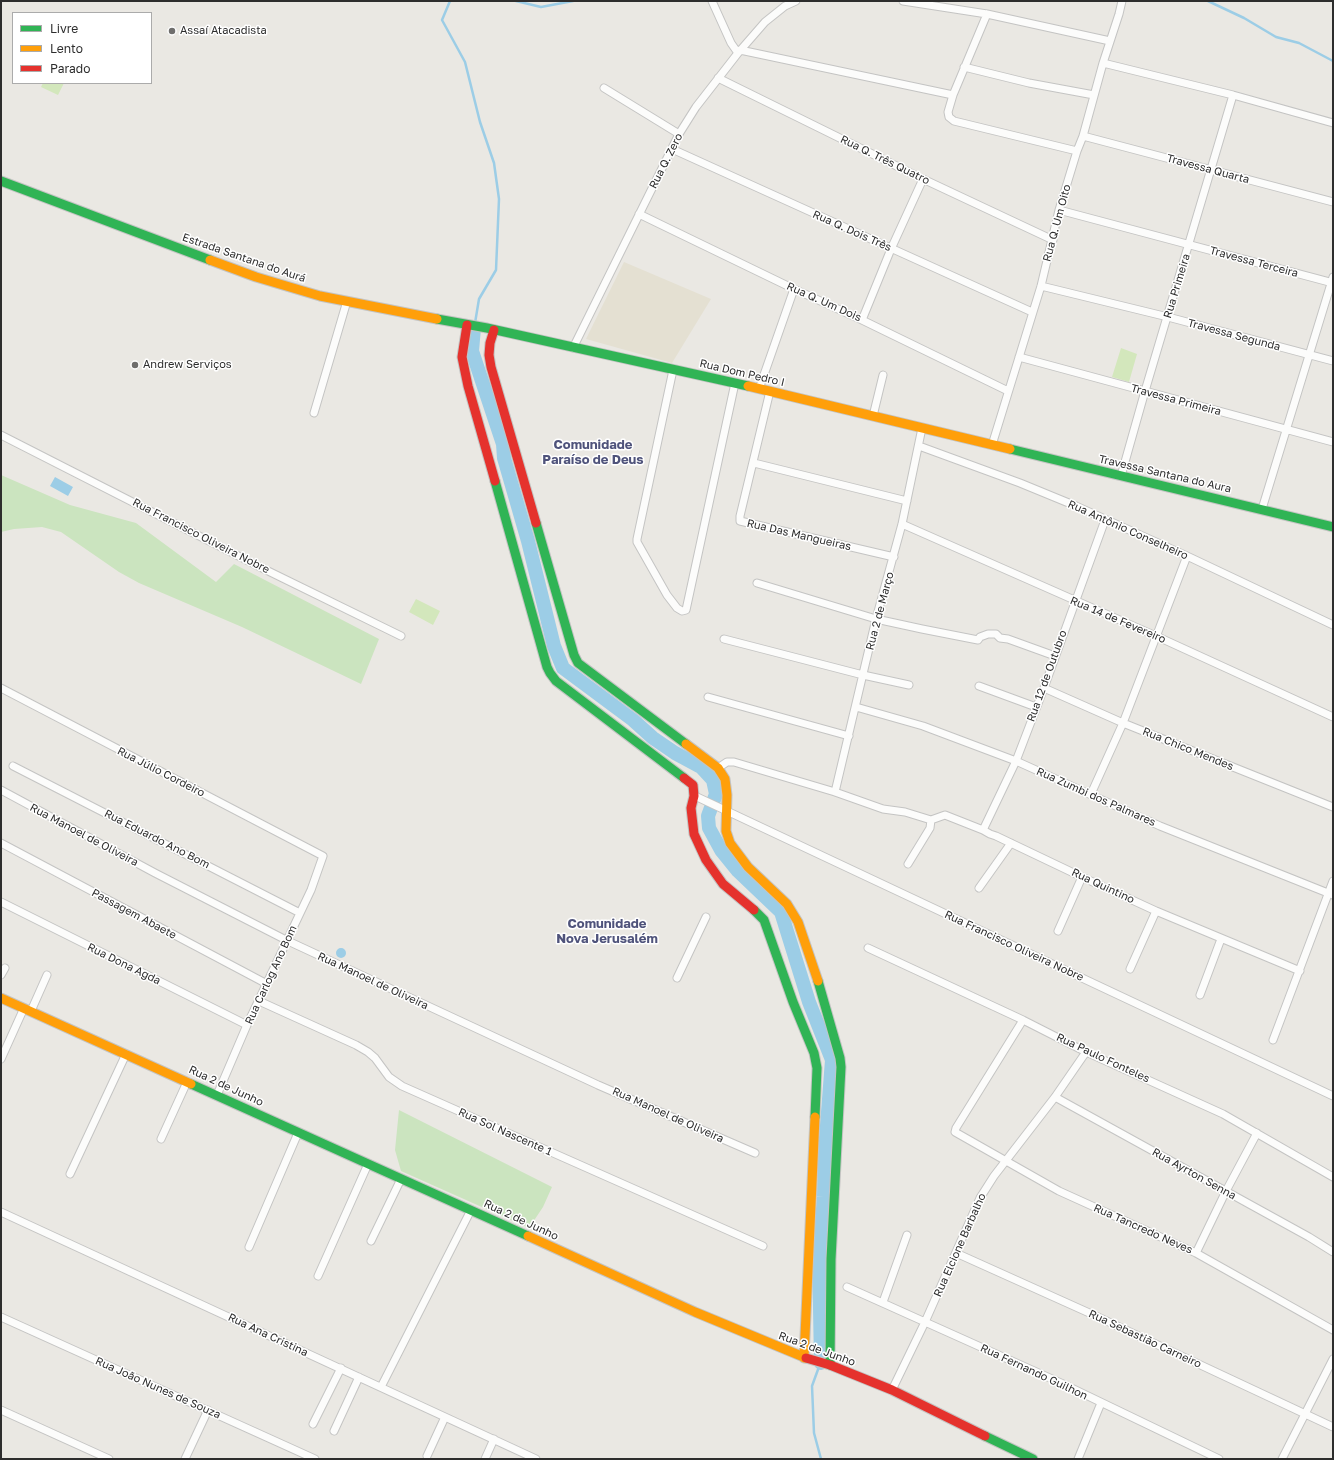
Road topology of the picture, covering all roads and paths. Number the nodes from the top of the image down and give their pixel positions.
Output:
1 (712, 1) edge
2 (796, 1) edge
3 (902, 1) edge
4 (1122, 1) edge
5 (987, 14) junction
6 (1110, 41) junction
7 (739, 51) junction
8 (1103, 63) junction
9 (964, 67) junction
10 (718, 78) junction
11 (604, 88) dead end
12 (952, 95) junction
13 (1094, 95) junction
14 (1234, 95) junction
15 (1333, 123) edge
16 (679, 134) junction
17 (1083, 136) junction
18 (672, 149) junction
19 (1077, 151) junction
20 (1212, 170) junction
21 (923, 179) junction
22 (1, 181) edge
23 (1333, 202) edge
24 (1059, 210) junction
25 (639, 214) junction
26 (1053, 240) junction
27 (1190, 244) junction
28 (891, 249) junction
29 (1332, 281) edge
30 (1041, 286) junction
31 (794, 289) junction
32 (347, 301) junction
33 (1032, 312) junction
34 (1168, 317) junction
35 (862, 320) junction
36 (467, 326) junction
37 (491, 329) junction
38 (573, 348) junction
39 (1309, 354) junction
40 (1019, 357) junction
41 (1333, 361) edge
42 (673, 370) junction
43 (883, 375) dead end
44 (735, 383) junction
45 (759, 389) junction
46 (1008, 390) junction
47 (770, 391) junction
48 (1145, 392) junction
49 (314, 414) dead end
50 (873, 416) junction
51 (922, 428) junction
52 (1287, 430) junction
53 (1, 435) edge
54 (1333, 442) edge
55 (992, 445) junction
56 (919, 446) junction
57 (754, 463) junction
58 (1121, 476) junction
59 (907, 500) junction
60 (1262, 509) junction
61 (1105, 520) junction
62 (902, 524) junction
63 (1333, 527) edge
64 (894, 556) junction
65 (1187, 556) junction
66 (757, 583) dead end
67 (1075, 602) junction
68 (876, 619) junction
69 (1333, 625) edge
70 (401, 636) dead end
71 (1156, 636) junction
72 (724, 640) dead end
73 (1055, 656) junction
74 (863, 675) junction
75 (909, 685) dead end
76 (979, 686) dead end
77 (1, 688) edge
78 (1044, 688) junction
79 (708, 697) dead end
80 (856, 707) junction
81 (1036, 707) junction
82 (1333, 717) edge
83 (1123, 723) junction
84 (849, 736) junction
85 (1016, 761) junction
86 (13, 766) dead end
87 (718, 768) junction
88 (1, 790) edge
89 (835, 792) junction
90 (1091, 794) junction
91 (695, 796) dead end
92 (1333, 807) edge
93 (726, 811) junction
94 (931, 820) junction
95 (983, 830) junction
96 (1, 843) edge
97 (1011, 843) junction
98 (322, 854) joint
99 (908, 864) dead end
100 (1082, 877) junction
101 (1333, 881) edge
102 (979, 888) dead end
103 (1331, 894) edge
104 (1, 902) edge
105 (1156, 911) junction
106 (300, 913) junction
107 (706, 917) dead end
108 (1058, 932) dead end
109 (1221, 939) junction
110 (288, 941) junction
111 (868, 948) dead end
112 (1130, 970) dead end
113 (1300, 971) junction
114 (47, 975) dead end
115 (677, 978) dead end
116 (267, 984) junction
117 (1200, 995) dead end
118 (1, 998) edge
119 (259, 1001) junction
120 (28, 1010) junction
121 (1023, 1020) junction
122 (247, 1025) junction
123 (1273, 1040) dead end
124 (1086, 1052) junction
125 (126, 1054) junction
126 (1, 1058) edge
127 (187, 1082) junction
128 (217, 1095) junction
129 (1333, 1096) edge
130 (1054, 1097) junction
131 (298, 1133) junction
132 (1257, 1133) junction
133 (161, 1139) dead end
134 (755, 1153) dead end
135 (1006, 1161) junction
136 (368, 1164) junction
137 (70, 1174) dead end
138 (1333, 1177) edge
139 (401, 1179) junction
140 (1226, 1191) junction
141 (471, 1210) junction
142 (1, 1212) edge
143 (907, 1235) dead end
144 (372, 1241) dead end
145 (763, 1246) dead end
146 (249, 1247) dead end
147 (1196, 1252) junction
148 (1333, 1252) edge
149 (956, 1253) junction
150 (318, 1276) dead end
151 (848, 1287) dead end
152 (883, 1302) junction
153 (1, 1317) edge
154 (925, 1322) junction
155 (1333, 1330) edge
156 (804, 1358) junction
157 (1333, 1359) edge
158 (830, 1365) junction
159 (341, 1368) junction
160 (359, 1377) junction
161 (381, 1387) junction
162 (892, 1390) junction
163 (1101, 1403) junction
164 (1, 1410) edge
165 (208, 1410) junction
166 (1305, 1413) junction
167 (445, 1417) junction
168 (314, 1424) dead end
169 (1333, 1427) edge
170 (334, 1431) dead end
171 (494, 1439) junction
172 (427, 1456) dead end
173 (109, 1459) edge
174 (185, 1459) edge
175 (315, 1459) edge
176 (485, 1459) edge
177 (536, 1459) edge
178 (1033, 1459) edge
179 (1078, 1459) edge
180 (1219, 1459) edge
181 (1282, 1459) edge

1 - 7 street
2 - 7 street, Rua Q. Zero
3 - 5 street
4 - 6 street, Rua Q. Um Oito
5 - 6 street
5 - 9 street
6 - 8 street, Rua Q. Um Oito
7 - 10 street, Rua Q. Zero
7 - 12 street
8 - 13 street, Rua Q. Um Oito
8 - 14 street
9 - 12 street
9 - 13 street
10 - 16 street, Rua Q. Zero
10 - 21 street, Rua Q. Três Quatro
11 - 16 street
12 - 19 street
13 - 17 street, Rua Q. Um Oito
14 - 15 street
14 - 20 street, Rua Primeira
16 - 18 street, Rua Q. Zero
17 - 19 street, Rua Q. Um Oito
17 - 20 street, Travessa Quarta
18 - 25 street, Rua Q. Zero
18 - 28 street, Rua Q. Dois Três
19 - 24 street, Rua Q. Um Oito
20 - 23 street, Travessa Quarta
20 - 27 street, Rua Primeira
21 - 26 street, Rua Q. Três Quatro
21 - 28 street
22 - 32 street, Estrada Santana do Aurá
24 - 26 street, Rua Q. Um Oito
24 - 27 street, Travessa Terceira
25 - 31 street, Rua Q. Um Dois
25 - 38 street, Rua Q. Zero
26 - 30 street, Rua Q. Um Oito
27 - 29 street, Travessa Terceira
27 - 34 street, Rua Primeira
28 - 33 street, Rua Q. Dois Três
28 - 35 street
29 - 39 street
30 - 33 street, Rua Q. Um Oito
30 - 34 street, Travessa Segunda
31 - 35 street, Rua Q. Um Dois
31 - 45 street
32 - 36 street, Estrada Santana do Aurá
32 - 49 street
33 - 40 street, Rua Q. Um Oito
34 - 39 street, Travessa Segunda
34 - 48 street, Rua Primeira
35 - 46 street, Rua Q. Um Dois
36 - 37 street, Estrada Santana do Aurá
36 - 156 street
37 - 38 street, Rua Dom Pedro I
37 - 87 street
38 - 42 street, Rua Dom Pedro I
39 - 41 street, Travessa Segunda
39 - 52 street
40 - 46 street, Rua Q. Um Oito
40 - 48 street, Travessa Primeira
42 - 44 street, Rua Dom Pedro I
42 - 44 street
43 - 50 street
44 - 45 street, Rua Dom Pedro I
45 - 47 street, Rua Dom Pedro I
46 - 55 street, Rua Q. Um Oito
47 - 50 street, Rua Dom Pedro I
47 - 57 street, Rua Das Mangueiras
48 - 52 street, Travessa Primeira
48 - 58 street, Rua Primeira
50 - 51 street, Rua Dom Pedro I
51 - 55 street, Rua Dom Pedro I
51 - 56 street, Rua 2 de Março
52 - 54 street, Travessa Primeira
52 - 60 street
53 - 70 street, Rua Francisco Oliveira Nobre
55 - 58 street, Travessa Santana do Aura
56 - 59 street, Rua 2 de Março
56 - 61 street, Rua Antônio Conselheiro
57 - 59 street
57 - 64 street, Rua Das Mangueiras
58 - 60 street, Travessa Santana do Aura
59 - 62 street, Rua 2 de Março
60 - 63 street, Travessa Santana do Aura
61 - 65 street, Rua Antônio Conselheiro
61 - 67 street, Rua 12 de Outubro
62 - 64 street, Rua 2 de Março
62 - 67 street, Rua 14 de Fevereiro
64 - 68 street, Rua 2 de Março
65 - 69 street, Rua Antônio Conselheiro
65 - 71 street
66 - 68 street
67 - 71 street, Rua 14 de Fevereiro
67 - 73 street, Rua 12 de Outubro
68 - 73 street
68 - 74 street, Rua 2 de Março
71 - 82 street, Rua 14 de Fevereiro
71 - 83 street
72 - 74 street
73 - 78 street, Rua 12 de Outubro
74 - 75 street
74 - 80 street, Rua 2 de Março
76 - 81 street
77 - 98 street, Rua Júlio Cordeiro
78 - 81 street, Rua 12 de Outubro
78 - 83 street, Rua Chico Mendes
79 - 84 street
80 - 84 street, Rua 2 de Março
80 - 85 street, Rua Zumbi dos Palmares
81 - 85 street, Rua 12 de Outubro
83 - 90 street
83 - 92 street, Rua Chico Mendes
84 - 89 street, Rua 2 de Março
85 - 90 street, Rua Zumbi dos Palmares
85 - 95 street, Rua 12 de Outubro
86 - 106 street, Rua Eduardo Ano Bom
87 - 89 street, Rua Quintino
87 - 93 street
88 - 110 street, Rua Manoel de Oliveira
89 - 94 street, Rua Quintino
90 - 103 street, Rua Zumbi dos Palmares
91 - 93 street, Rua Francisco Oliveira Nobre
93 - 129 street, Rua Francisco Oliveira Nobre
93 - 158 street
94 - 95 street, Rua Quintino
94 - 99 street
95 - 97 street, Rua Quintino
96 - 116 street, Passagem Abaete
97 - 100 street, Rua Quintino
97 - 102 street
98 - 106 street, Rua Carlog Ano Bom
100 - 105 street, Rua Quintino
100 - 108 street
101 - 103 street
103 - 113 street
104 - 122 street, Rua Dona Agda
105 - 109 street, Rua Quintino
105 - 112 street
106 - 110 street, Rua Carlog Ano Bom
107 - 115 street
109 - 113 street, Rua Quintino
109 - 117 street
110 - 116 street, Rua Carlog Ano Bom
110 - 134 street, Rua Manoel de Oliveira
111 - 121 street, Rua Paulo Fonteles
113 - 123 street
114 - 120 street
116 - 119 street, Rua Carlog Ano Bom
118 - 120 street, Rua 2 de Junho
119 - 122 street, Rua Carlog Ano Bom
119 - 145 street, Rua Sol Nascente 1
120 - 125 street, Rua 2 de Junho
120 - 126 street
121 - 124 street, Rua Paulo Fonteles
121 - 135 street, Rua Tancredo Neves
122 - 128 street, Rua Carlog Ano Bom
124 - 130 street, Rua Elcione Barbalho
124 - 132 street, Rua Paulo Fonteles
125 - 127 street, Rua 2 de Junho
125 - 137 street
127 - 128 street, Rua 2 de Junho
127 - 133 street
128 - 131 street, Rua 2 de Junho
130 - 135 street, Rua Elcione Barbalho
130 - 140 street, Rua Ayrton Senna
131 - 136 street, Rua 2 de Junho
131 - 146 street
132 - 138 street, Rua Paulo Fonteles
132 - 140 street
135 - 147 street, Rua Tancredo Neves
135 - 149 street, Rua Elcione Barbalho
136 - 139 street, Rua 2 de Junho
136 - 150 street
139 - 141 street, Rua 2 de Junho
139 - 144 street
140 - 147 street
140 - 148 street, Rua Ayrton Senna
141 - 156 street, Rua 2 de Junho
141 - 161 street
142 - 159 street, Rua Ana Cristina
143 - 152 street
147 - 155 street, Rua Tancredo Neves
149 - 154 street, Rua Elcione Barbalho
149 - 166 street, Rua Sebastião Carneiro
151 - 152 street, Rua Fernando Guilhon
152 - 154 street, Rua Fernando Guilhon
153 - 165 street, Rua João Nunes de Souza
154 - 162 street, Rua Elcione Barbalho
154 - 163 street, Rua Fernando Guilhon
156 - 158 street, Rua 2 de Junho
157 - 166 street
158 - 162 street, Rua 2 de Junho
159 - 160 street, Rua Ana Cristina
159 - 168 street
160 - 161 street, Rua Ana Cristina
160 - 170 street
161 - 167 street, Rua Ana Cristina
162 - 178 street, Rua 2 de Junho
163 - 179 street
163 - 180 street, Rua Fernando Guilhon
164 - 173 street
165 - 174 street
165 - 175 street, Rua João Nunes de Souza
166 - 169 street, Rua Sebastião Carneiro
166 - 181 street
167 - 171 street, Rua Ana Cristina
167 - 172 street
171 - 176 street
171 - 177 street, Rua Ana Cristina

